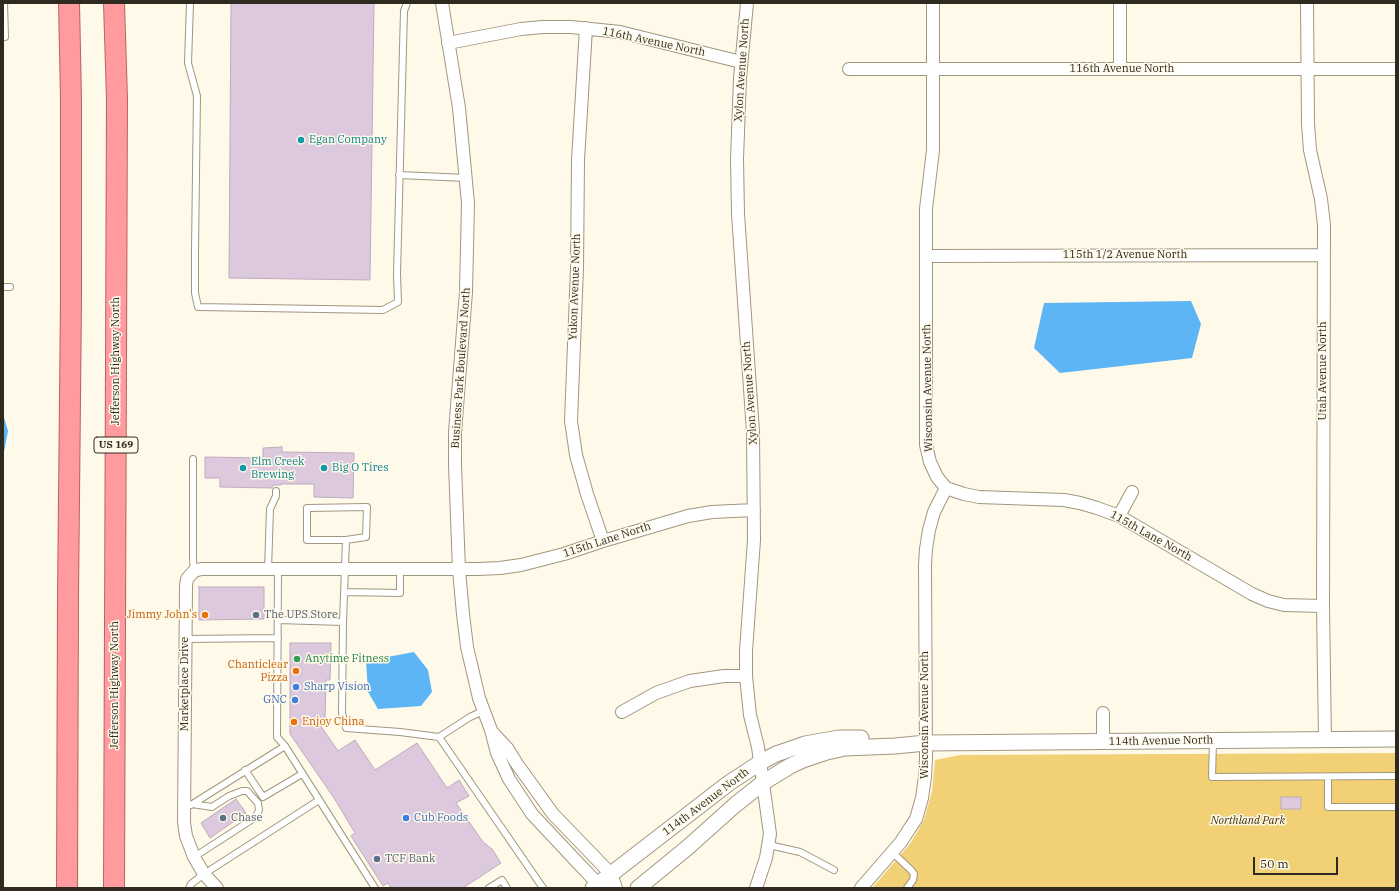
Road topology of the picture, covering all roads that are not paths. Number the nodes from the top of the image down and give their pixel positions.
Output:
1 (4, 3) edge
2 (69, 3) edge
3 (114, 3) edge
4 (190, 3) edge
5 (407, 3) edge
6 (442, 3) edge
7 (747, 3) edge
8 (933, 3) edge
9 (1120, 3) edge
10 (1307, 3) edge
11 (586, 28) junction
12 (3, 37) edge
13 (448, 43) junction
14 (741, 62) junction
15 (849, 69) dead end
16 (933, 69) junction
17 (1307, 69) junction
18 (1396, 69) edge
19 (1120, 70) junction
20 (399, 176) junction
21 (466, 178) junction
22 (1323, 255) junction
23 (927, 256) junction
24 (3, 287) edge
25 (10, 287) dead end
26 (193, 459) dead end
27 (946, 488) junction
28 (276, 490) dead end
29 (1132, 492) dead end
30 (754, 510) junction
31 (1118, 516) junction
32 (346, 540) junction
33 (602, 541) junction
34 (273, 570) junction
35 (345, 570) junction
36 (400, 570) junction
37 (459, 570) junction
38 (194, 571) junction
39 (345, 592) junction
40 (1323, 606) junction
41 (278, 620) junction
42 (343, 622) junction
43 (278, 638) junction
44 (185, 639) junction
45 (746, 676) junction
46 (483, 711) junction
47 (622, 712) dead end
48 (1103, 713) dead end
49 (491, 730) junction
50 (439, 737) junction
51 (1396, 739) edge
52 (1213, 740) junction
53 (1325, 740) junction
54 (1103, 742) junction
55 (926, 743) junction
56 (285, 746) junction
57 (761, 762) junction
58 (245, 770) junction
59 (302, 774) junction
60 (1396, 776) edge
61 (1328, 777) junction
62 (764, 782) junction
63 (319, 800) junction
64 (188, 807) junction
65 (1396, 807) edge
66 (769, 845) junction
67 (892, 852) junction
68 (194, 857) junction
69 (834, 870) dead end
70 (204, 874) junction
71 (614, 881) edge
72 (598, 887) edge
73 (67, 888) edge
74 (114, 888) edge
75 (189, 888) edge
76 (217, 888) edge
77 (375, 888) edge
78 (489, 888) edge
79 (507, 888) edge
80 (543, 888) edge
81 (638, 888) edge
82 (756, 888) edge
83 (861, 888) edge
84 (907, 888) edge

1 - 12 lane
2 - 73 highway
3 - 74 highway, Jefferson Highway North / US 169
4 - 20 lane
5 - 20 lane
6 - 13 street, Business Park Boulevard North
7 - 14 street, Xylon Avenue North
8 - 16 street, Wisconsin Avenue North
9 - 19 street
10 - 17 street, Utah Avenue North
11 - 13 street, 116th Avenue North
11 - 14 street, 116th Avenue North
11 - 33 street, Yukon Avenue North
13 - 21 street, Business Park Boulevard North
14 - 30 street, Xylon Avenue North
15 - 16 street, 116th Avenue North
16 - 19 street, 116th Avenue North
16 - 23 street, Wisconsin Avenue North
17 - 18 street, 116th Avenue North
17 - 19 street, 116th Avenue North
17 - 22 street, Utah Avenue North
20 - 21 lane
21 - 37 street, Business Park Boulevard North
22 - 23 street, 115th 1/2 Avenue North
22 - 40 street, Utah Avenue North
23 - 27 street, Wisconsin Avenue North
24 - 25 lane
26 - 38 lane
27 - 31 street, 115th Lane North
27 - 55 street, Wisconsin Avenue North
28 - 34 lane
29 - 31 street
30 - 33 street, 115th Lane North
30 - 45 street, Xylon Avenue North
31 - 40 street, 115th Lane North
32 - 32 lane
32 - 35 lane
33 - 37 street, 115th Lane North
34 - 35 street
34 - 38 street
34 - 41 lane
35 - 36 street
35 - 39 lane
36 - 37 street
36 - 39 lane
37 - 46 street, Business Park Boulevard North
38 - 44 street, Marketplace Drive
39 - 42 lane
40 - 53 street, Utah Avenue North
41 - 42 lane
41 - 43 lane
42 - 50 lane
43 - 44 lane
43 - 56 lane
44 - 64 street, Marketplace Drive
45 - 47 street
45 - 57 street, Xylon Avenue North
46 - 49 street, Business Park Boulevard North
46 - 50 lane
48 - 54 street
49 - 71 street, Business Park Boulevard North
49 - 72 street, Business Park Boulevard North
50 - 80 lane
51 - 53 street, 114th Avenue North
52 - 53 street, 114th Avenue North
52 - 54 street, 114th Avenue North
52 - 61 lane
54 - 55 street, 114th Avenue North
55 - 57 street, 114th Avenue North
55 - 62 street, 114th Avenue North
55 - 67 street, Wisconsin Avenue North
56 - 58 lane
56 - 59 lane
57 - 62 street, Xylon Avenue North
57 - 71 street, 114th Avenue North
58 - 59 lane
58 - 64 lane
59 - 63 lane
60 - 61 lane
61 - 65 lane
62 - 66 street, Xylon Avenue North
62 - 81 street, 114th Avenue North
63 - 70 lane
63 - 77 lane
64 - 68 street, Marketplace Drive
64 - 68 lane
66 - 69 lane
66 - 82 street, Xylon Avenue North
67 - 83 street, Wisconsin Avenue North
67 - 84 lane
68 - 70 street, Marketplace Drive
70 - 75 lane
70 - 76 street, Marketplace Drive
71 - 72 street, 114th Avenue North
78 - 79 lane

